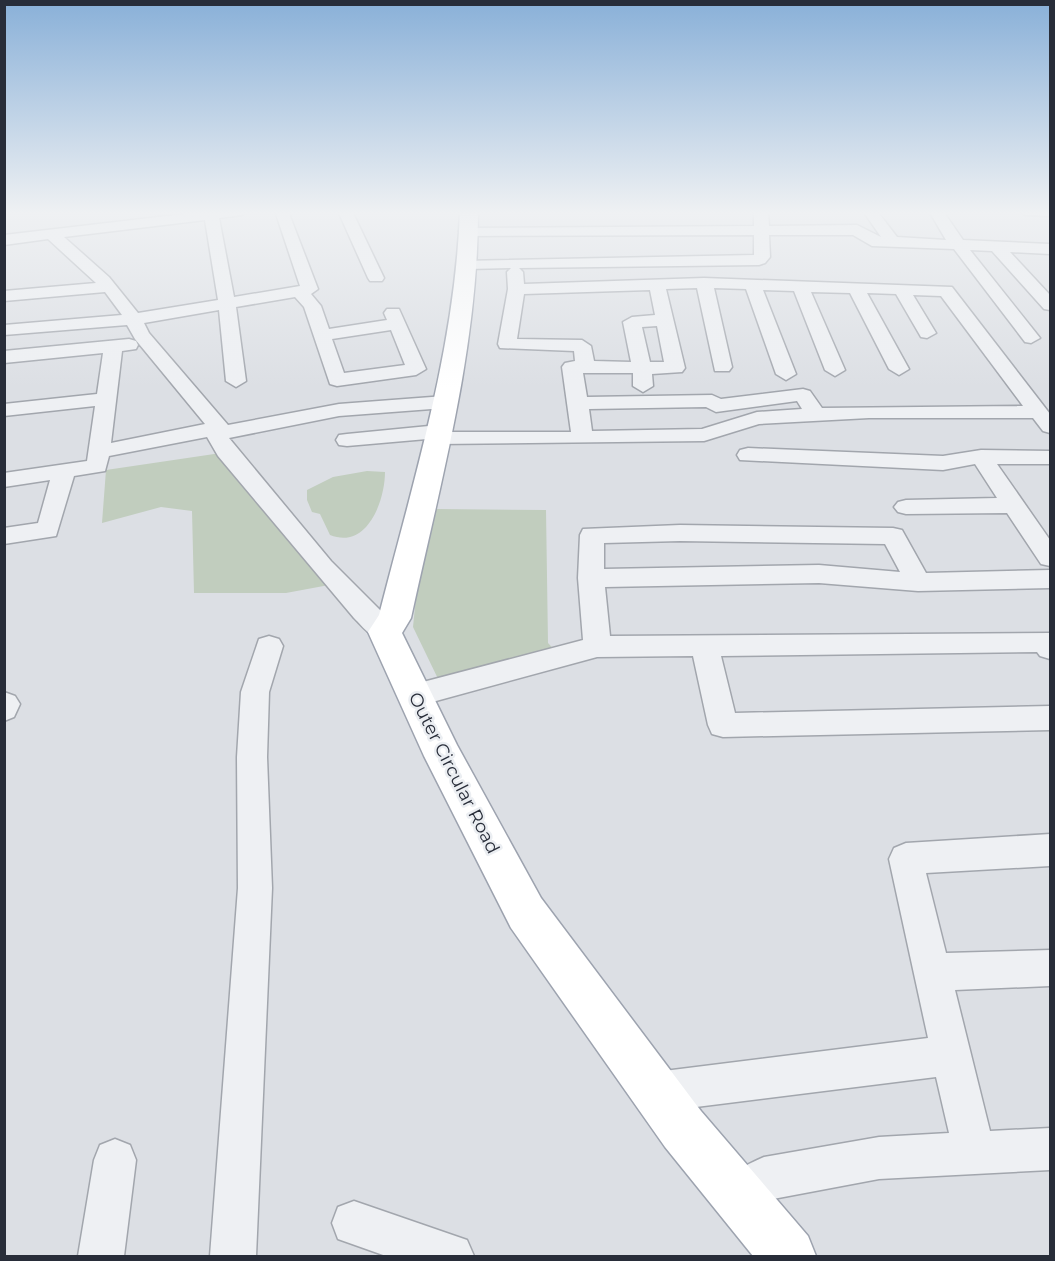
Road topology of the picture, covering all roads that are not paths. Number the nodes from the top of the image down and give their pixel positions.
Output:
1 (90, 270) edge
2 (221, 270) edge
3 (303, 270) edge
4 (372, 270) edge
5 (465, 270) edge
6 (515, 270) edge
7 (978, 270) edge
8 (1018, 270) edge
9 (376, 278) dead end
10 (103, 282) junction
11 (704, 283) junction
12 (4, 284) edge
13 (752, 284) junction
14 (657, 285) junction
15 (800, 285) junction
16 (855, 287) junction
17 (901, 289) junction
18 (516, 290) junction
19 (301, 293) junction
20 (4, 296) edge
21 (227, 304) junction
22 (1050, 305) edge
23 (135, 319) junction
24 (664, 320) junction
25 (4, 330) edge
26 (927, 333) dead end
27 (322, 335) junction
28 (981, 337) junction
29 (1031, 338) junction
30 (1050, 338) edge
31 (148, 343) junction
32 (113, 347) junction
33 (4, 357) edge
34 (586, 367) junction
35 (722, 367) dead end
36 (642, 368) junction
37 (899, 369) dead end
38 (835, 370) dead end
39 (786, 374) dead end
40 (236, 381) dead end
41 (105, 399) junction
42 (644, 402) junction
43 (578, 403) junction
44 (4, 411) edge
45 (816, 415) junction
46 (1045, 419) edge
47 (441, 424) junction
48 (218, 431) junction
49 (583, 438) junction
50 (347, 440) dead end
51 (99, 452) junction
52 (748, 455) dead end
53 (981, 457) junction
54 (1050, 457) edge
55 (64, 471) junction
56 (4, 480) edge
57 (1014, 505) junction
58 (906, 507) dead end
59 (4, 536) edge
60 (1050, 558) edge
61 (591, 578) junction
62 (1050, 579) edge
63 (918, 582) junction
64 (385, 632) junction
65 (269, 646) dead end
66 (705, 646) junction
67 (597, 647) junction
68 (1050, 649) edge
69 (414, 695) junction
70 (4, 704) edge
71 (4, 709) edge
72 (1050, 718) edge
73 (1050, 850) edge
74 (1050, 968) edge
75 (933, 972) junction
76 (952, 1055) junction
77 (656, 1092) junction
78 (1050, 1149) edge
79 (974, 1152) junction
80 (115, 1160) dead end
81 (738, 1197) junction
82 (354, 1223) dead end
83 (101, 1257) edge
84 (233, 1257) edge
85 (451, 1257) edge
86 (788, 1257) edge

1 - 10 street
2 - 21 street
3 - 19 street
4 - 9 street
5 - 47 main road
6 - 18 street
7 - 29 street
8 - 22 street
10 - 12 street
10 - 20 street
10 - 23 street
11 - 13 street
11 - 14 street
11 - 35 street
13 - 15 street
13 - 39 street
14 - 18 street
14 - 24 street
15 - 16 street
15 - 38 street
16 - 17 street
16 - 37 street
17 - 26 street
17 - 28 street
18 - 34 street
19 - 21 street
19 - 27 street
21 - 23 street
21 - 40 street
23 - 25 street
23 - 31 street
24 - 36 street
24 - 36 street
27 - 27 street
28 - 29 street
28 - 46 street
29 - 30 street
31 - 32 street
31 - 48 street
32 - 33 street
32 - 41 street
34 - 36 street
34 - 43 street
36 - 42 street
41 - 44 street
41 - 51 street
42 - 43 street
42 - 45 street
43 - 49 street
45 - 46 street
45 - 49 street
47 - 48 street
47 - 49 street
47 - 50 street
47 - 64 main road
48 - 51 street
48 - 64 street
51 - 55 street
52 - 53 street
53 - 54 street
53 - 57 street
55 - 56 street
55 - 59 street
57 - 58 street
57 - 60 street
61 - 63 street
61 - 63 street
61 - 67 street
62 - 63 street
64 - 69 main road, Outer Circular Road
65 - 84 street
66 - 67 street
66 - 68 street
66 - 72 street
67 - 69 street
69 - 77 main road, Outer Circular Road
70 - 71 street
73 - 75 street
74 - 75 street
75 - 76 street
76 - 77 street
76 - 79 street
77 - 81 main road, Outer Circular Road
78 - 79 street
79 - 81 street
80 - 83 street
81 - 86 main road, Outer Circular Road
82 - 85 street

